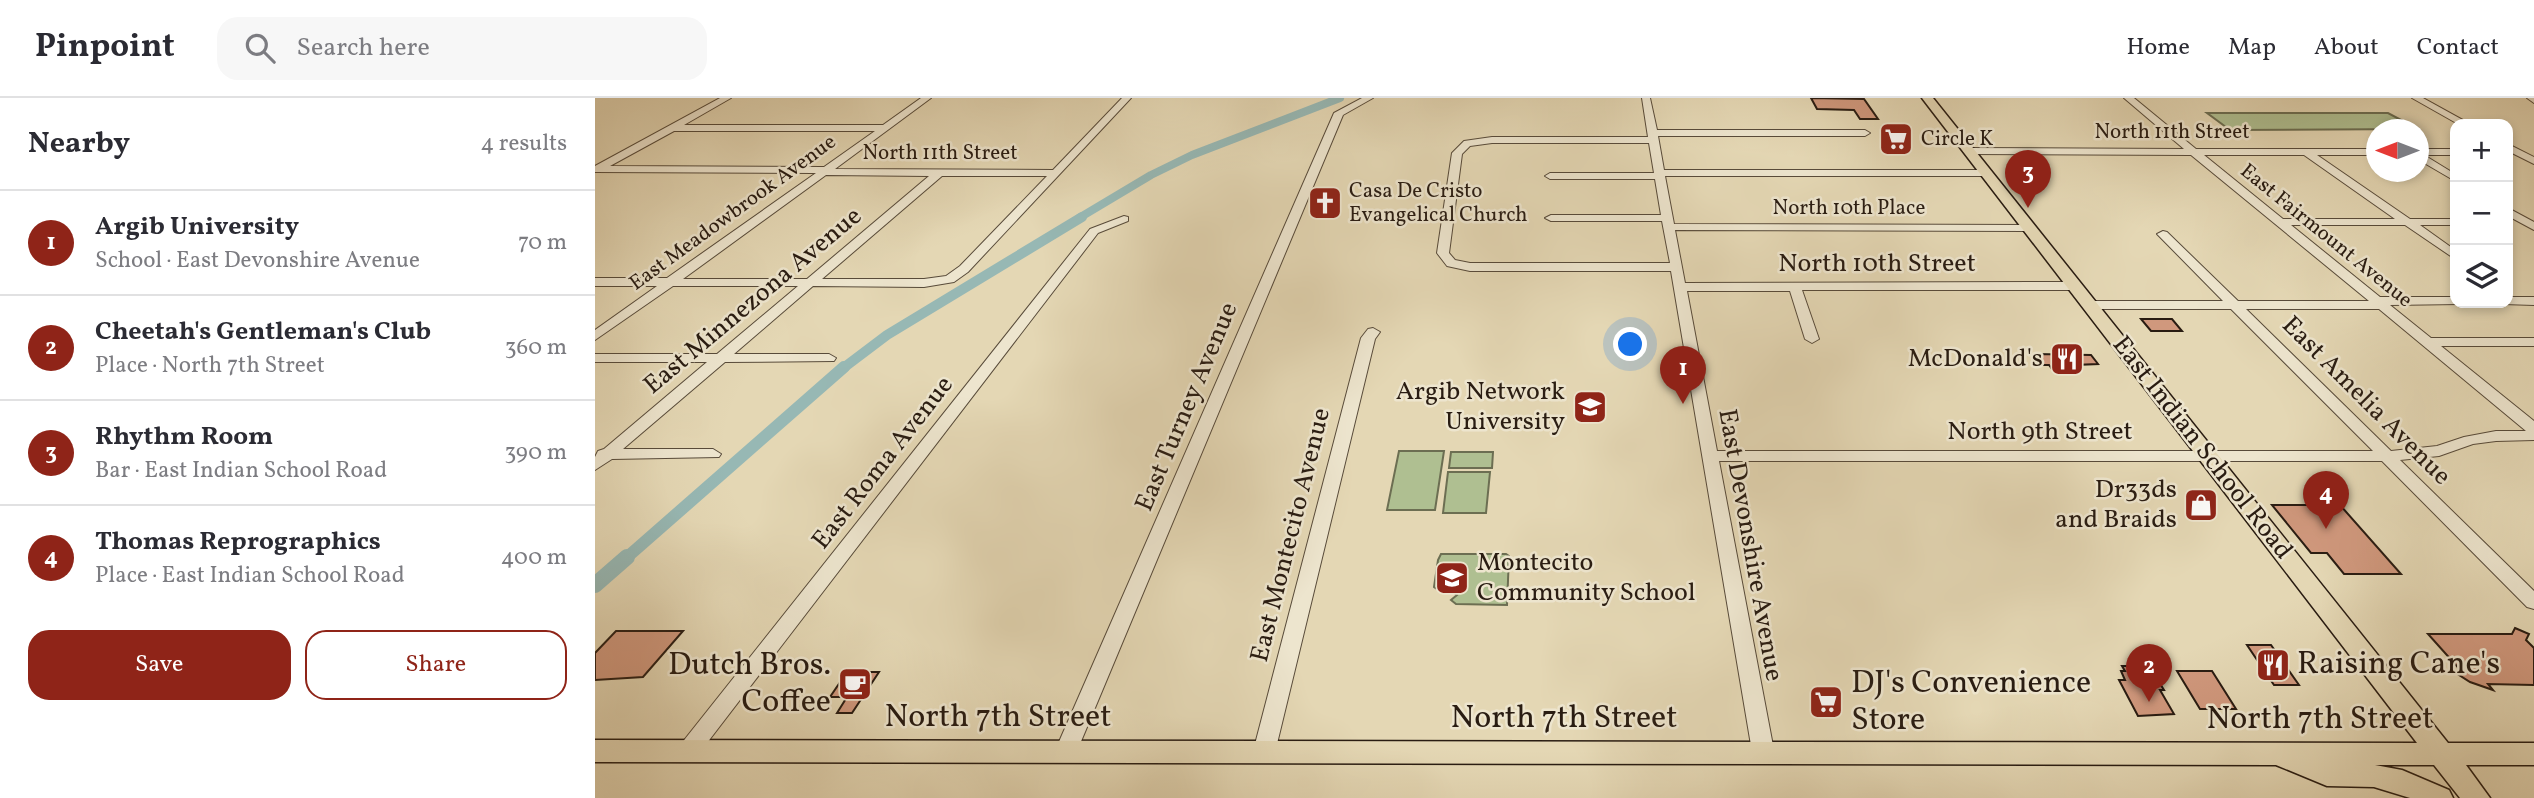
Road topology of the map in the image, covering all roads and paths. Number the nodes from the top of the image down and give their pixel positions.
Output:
1 (727, 98) edge
2 (927, 98) edge
3 (1127, 98) edge
4 (1369, 98) edge
5 (1646, 98) edge
6 (1927, 98) edge
7 (2128, 98) edge
8 (2416, 98) edge
9 (2456, 119) edge
10 (672, 128) junction
11 (885, 128) junction
12 (1865, 133) dead end
13 (1653, 137) junction
14 (2513, 150) edge
15 (1968, 151) junction
16 (2192, 151) junction
17 (2305, 151) junction
18 (2513, 151) edge
19 (2366, 152) edge
20 (2450, 152) edge
21 (2534, 152) edge
22 (2429, 153) edge
23 (2429, 161) edge
24 (2534, 161) edge
25 (596, 170) edge
26 (824, 171) junction
27 (940, 172) junction
28 (1057, 173) junction
29 (1986, 173) junction
30 (1660, 175) junction
31 (2450, 175) edge
32 (1550, 176) dead end
33 (2513, 214) edge
34 (1551, 218) dead end
35 (1124, 219) dead end
36 (1668, 222) junction
37 (2279, 222) junction
38 (2407, 222) junction
39 (2450, 222) edge
40 (2513, 222) edge
41 (2531, 224) edge
42 (2028, 228) junction
43 (2163, 234) dead end
44 (2450, 252) edge
45 (1675, 267) junction
46 (595, 282) edge
47 (670, 282) junction
48 (810, 282) junction
49 (2074, 286) junction
50 (1679, 287) junction
51 (1795, 287) junction
52 (2450, 301) edge
53 (2379, 303) junction
54 (2089, 305) junction
55 (2235, 306) junction
56 (1373, 332) dead end
57 (595, 336) edge
58 (1812, 340) dead end
59 (2426, 342) junction
60 (2534, 342) edge
61 (595, 358) edge
62 (722, 358) junction
63 (829, 358) dead end
64 (2534, 429) edge
65 (2534, 435) edge
66 (602, 454) edge
67 (713, 454) dead end
68 (1710, 456) junction
69 (2208, 456) junction
70 (2387, 456) junction
71 (595, 465) edge
72 (2534, 602) edge
73 (689, 750) junction
74 (595, 751) edge
75 (1066, 751) junction
76 (1763, 751) junction
77 (1264, 752) junction
78 (2442, 753) junction
79 (2275, 754) junction
80 (2534, 754) edge
81 (2439, 798) edge
82 (2476, 798) edge

1 - 10 street
2 - 11 street, East Meadowbrook Avenue
3 - 28 street
4 - 75 street, East Turney Avenue
5 - 13 street, East Devonshire Avenue
6 - 15 main road, East Indian School Road
7 - 16 street, East Fairmount Avenue
8 - 9 street
10 - 11 street
10 - 25 street
11 - 26 street, East Meadowbrook Avenue
12 - 13 street
13 - 30 street, East Devonshire Avenue
13 - 45 street
14 - 21 street
15 - 16 street, North 11th Street
15 - 29 main road, East Indian School Road
16 - 17 street, North 11th Street
16 - 37 street, East Fairmount Avenue
17 - 19 street, North 11th Street
17 - 38 street
18 - 24 street
20 - 22 street
23 - 31 street
25 - 26 street, North 11th Street
26 - 27 street, North 11th Street
26 - 47 street, East Meadowbrook Avenue
27 - 28 street, North 11th Street
27 - 48 street, East Minnezona Avenue
28 - 48 street
29 - 30 street
29 - 42 main road, East Indian School Road
30 - 32 street
30 - 36 street, East Devonshire Avenue
33 - 41 street
34 - 36 street, North 10th Place
35 - 73 street, East Roma Avenue
36 - 42 street, North 10th Place
36 - 45 street, East Devonshire Avenue
37 - 38 street
37 - 53 street, East Fairmount Avenue
38 - 39 street
38 - 44 street
40 - 41 street
42 - 49 main road, East Indian School Road
43 - 55 street, East Amelia Avenue
45 - 50 street, East Devonshire Avenue
46 - 47 street
47 - 48 street
47 - 57 street, East Meadowbrook Avenue
48 - 62 street, East Minnezona Avenue
49 - 51 street, North 10th Street
49 - 54 main road, East Indian School Road
50 - 51 street, North 10th Street
50 - 68 street, East Devonshire Avenue
51 - 58 street
52 - 53 street
53 - 55 street
53 - 59 street, East Fairmount Avenue
54 - 55 street
54 - 69 main road, East Indian School Road
55 - 70 street, East Amelia Avenue
56 - 77 street, East Montecito Avenue
59 - 60 street
59 - 64 street, East Fairmount Avenue
61 - 62 street
62 - 63 street
62 - 66 street, East Minnezona Avenue
65 - 70 street, North 9th Street
66 - 67 street
66 - 71 street, East Minnezona Avenue
68 - 69 street, North 9th Street
68 - 76 street, East Devonshire Avenue
69 - 70 street, North 9th Street
69 - 78 main road, East Indian School Road
70 - 72 street, East Amelia Avenue
73 - 74 main road, North 7th Street
73 - 75 main road, North 7th Street
75 - 77 main road, North 7th Street
76 - 77 main road, North 7th Street
76 - 79 main road, North 7th Street
78 - 79 main road, North 7th Street
78 - 80 main road, North 7th Street
78 - 82 main road, East Indian School Road
79 - 81 main road

